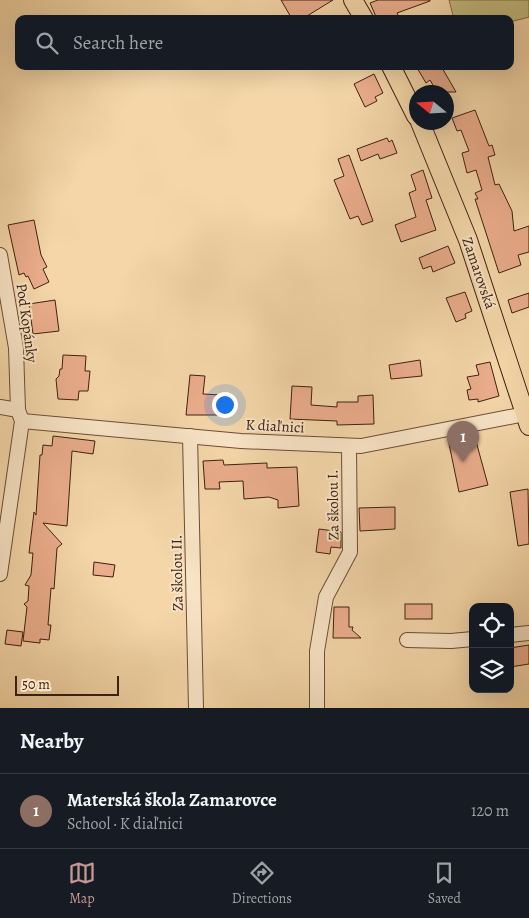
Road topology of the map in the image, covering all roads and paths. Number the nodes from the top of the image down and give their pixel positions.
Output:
1 (353, 0) edge
2 (362, 15) edge
3 (393, 70) edge
4 (409, 102) edge
5 (423, 130) edge
6 (0, 255) edge
7 (0, 407) edge
8 (20, 416) junction
9 (527, 420) edge
10 (190, 436) junction
11 (349, 446) junction
12 (0, 574) edge
13 (529, 633) edge
14 (514, 635) edge
15 (469, 639) edge
16 (407, 640) dead end
17 (196, 708) edge
18 (317, 708) edge

1 - 2 main road
3 - 4 main road
5 - 9 main road, Zamarovská
6 - 8 street, Pod Kopánky
7 - 8 street, K diaľnici
8 - 10 street, K diaľnici
8 - 12 street, Pod Kopánky
9 - 11 street, K diaľnici
10 - 11 street, K diaľnici
10 - 17 street, Za školou II.
11 - 18 street, Za školou I.
13 - 14 street
15 - 16 street

